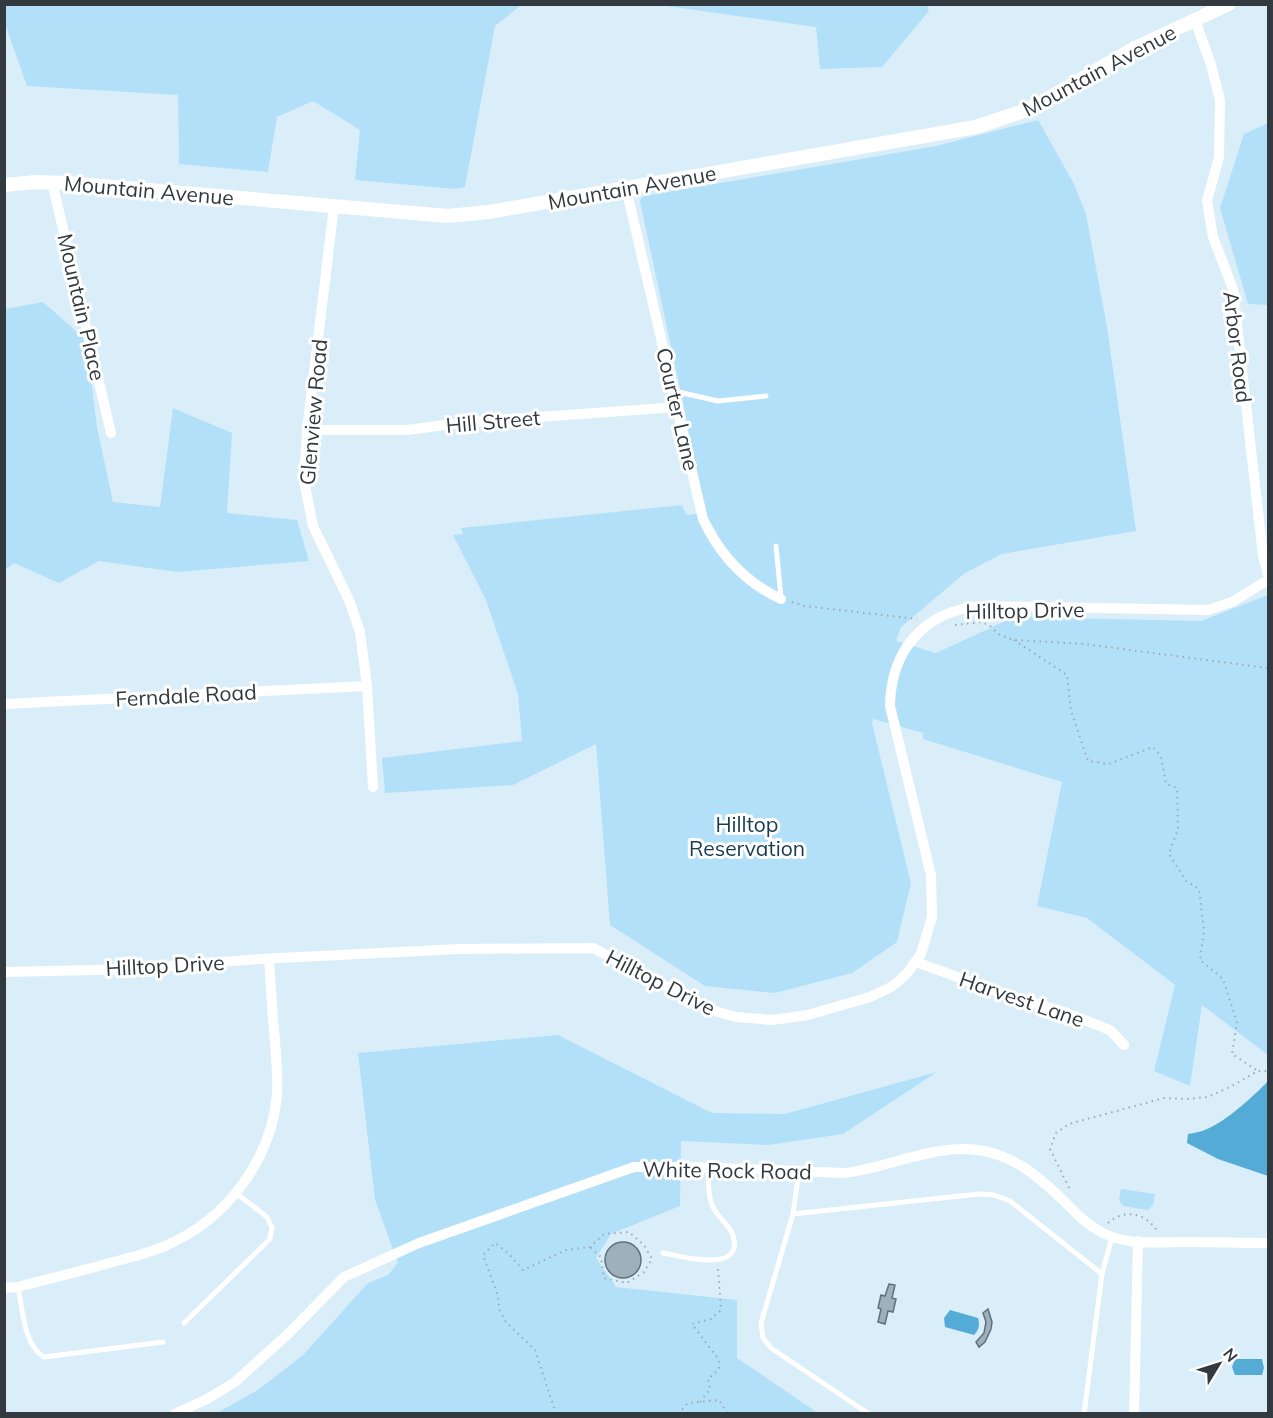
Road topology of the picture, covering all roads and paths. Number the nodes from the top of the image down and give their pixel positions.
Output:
1 (1229, 4) edge
2 (1195, 20) junction
3 (52, 182) junction
4 (4, 185) edge
5 (627, 188) junction
6 (334, 206) junction
7 (674, 392) junction
8 (766, 396) dead end
9 (678, 407) junction
10 (307, 430) junction
11 (111, 433) dead end
12 (776, 546) dead end
13 (1269, 574) edge
14 (1269, 580) edge
15 (781, 599) junction
16 (931, 622) junction
17 (952, 625) dead end
18 (1014, 639) junction
19 (1269, 668) edge
20 (367, 686) junction
21 (4, 704) edge
22 (373, 787) dead end
23 (269, 959) junction
24 (916, 962) junction
25 (4, 972) edge
26 (1124, 1045) dead end
27 (1258, 1071) junction
28 (1269, 1071) edge
29 (708, 1167) junction
30 (799, 1171) junction
31 (236, 1193) junction
32 (1135, 1208) dead end
33 (793, 1214) junction
34 (1077, 1214) junction
35 (1134, 1214) junction
36 (1100, 1231) junction
37 (1112, 1237) junction
38 (1138, 1242) junction
39 (1161, 1242) junction
40 (1269, 1243) edge
41 (590, 1247) junction
42 (663, 1253) dead end
43 (717, 1261) junction
44 (1102, 1274) junction
45 (18, 1287) junction
46 (4, 1288) edge
47 (184, 1323) dead end
48 (163, 1342) dead end
49 (700, 1402) junction
50 (175, 1413) edge
51 (556, 1413) edge
52 (678, 1413) edge
53 (728, 1413) edge
54 (869, 1413) edge
55 (1084, 1413) edge
56 (1134, 1413) edge

1 - 2 street, Mountain Avenue
2 - 5 street, Mountain Avenue
2 - 13 street, Arbor Road
3 - 4 street, Mountain Avenue
3 - 6 street, Mountain Avenue
3 - 11 street, Mountain Place
5 - 6 street, Mountain Avenue
5 - 7 street, Courter Lane
6 - 10 street, Glenview Road
7 - 8 lane
7 - 9 street, Courter Lane
9 - 10 street, Hill Street
9 - 15 street, Courter Lane
10 - 20 street, Glenview Road
12 - 15 lane
14 - 16 street, Hilltop Drive
15 - 16 path
16 - 24 street, Hilltop Drive
17 - 18 path
18 - 19 path
18 - 27 path
20 - 21 street, Ferndale Road
20 - 22 street, Glenview Road
23 - 24 street, Hilltop Drive
23 - 25 street, Hilltop Drive
23 - 31 street
24 - 26 street, Harvest Lane
27 - 28 path
27 - 34 path
29 - 30 street, White Rock Road
29 - 43 lane
29 - 50 street, White Rock Road
30 - 33 lane
30 - 34 street, White Rock Road
31 - 45 street
31 - 47 lane
32 - 35 path
33 - 44 lane
33 - 54 lane
34 - 36 street, White Rock Road
35 - 36 path
35 - 39 path
36 - 37 street, White Rock Road
37 - 38 street, White Rock Road
37 - 44 lane
38 - 39 street, White Rock Road
38 - 56 street
39 - 40 street, White Rock Road
41 - 41 path
41 - 51 path
42 - 43 lane
43 - 49 path
44 - 55 lane
45 - 46 street
45 - 48 lane
49 - 52 path
49 - 53 path

